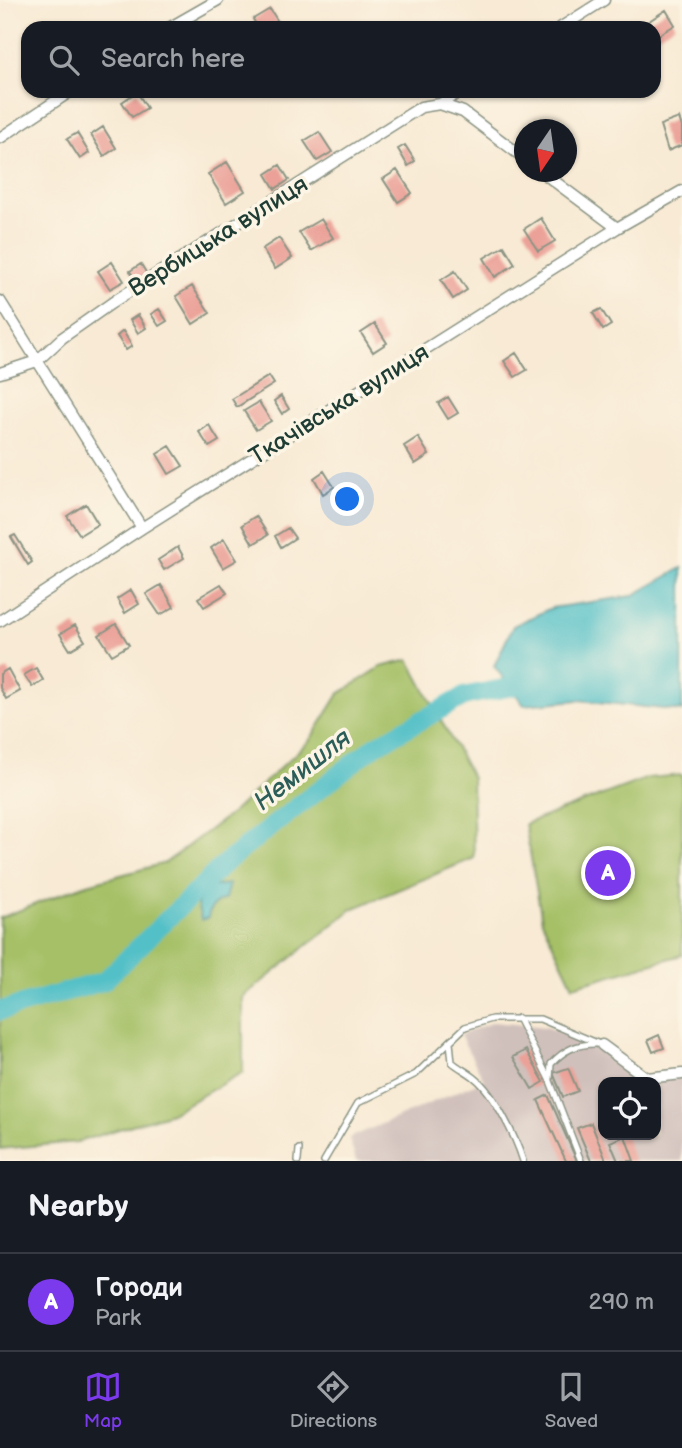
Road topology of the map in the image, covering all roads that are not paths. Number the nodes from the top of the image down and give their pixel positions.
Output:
1 (218, 0) edge
2 (604, 0) edge
3 (181, 21) edge
4 (571, 21) edge
5 (60, 98) edge
6 (450, 98) edge
7 (440, 104) junction
8 (0, 138) edge
9 (514, 150) edge
10 (555, 182) edge
11 (682, 191) edge
12 (617, 228) junction
13 (0, 301) edge
14 (37, 361) junction
15 (0, 373) edge
16 (142, 528) junction
17 (0, 621) edge
18 (518, 1018) junction
19 (450, 1041) junction
20 (602, 1045) junction
21 (682, 1074) edge
22 (550, 1081) junction
23 (299, 1149) dead end
24 (298, 1161) edge
25 (324, 1161) edge
26 (523, 1161) edge
27 (581, 1161) edge

1 - 3 street
2 - 4 street
5 - 8 street
6 - 7 street, Вербицька вулиця
7 - 9 street
7 - 14 street, Вербицька вулиця
10 - 12 street
11 - 12 street, Ткачівська вулиця
12 - 16 street, Ткачівська вулиця
13 - 14 street
14 - 15 street, Вербицька вулиця
14 - 16 street
16 - 17 street, Ткачівська вулиця
18 - 19 lane
18 - 20 lane
18 - 22 lane
19 - 25 lane
19 - 26 lane
20 - 21 street
20 - 22 lane
22 - 27 lane
23 - 24 lane

